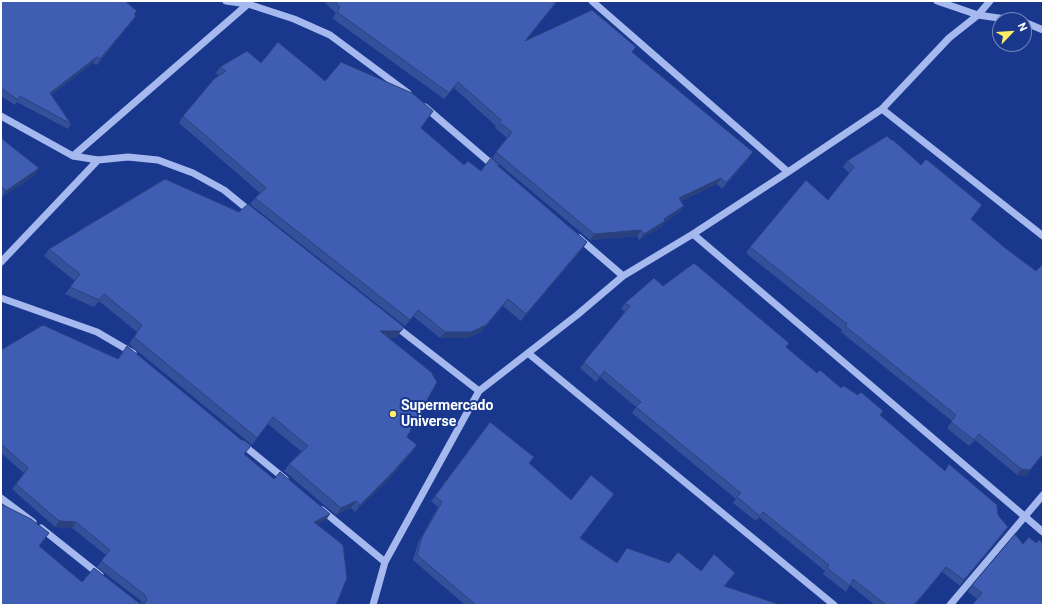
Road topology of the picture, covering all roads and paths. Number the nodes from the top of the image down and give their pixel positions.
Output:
1 (226, 1) edge
2 (592, 1) edge
3 (938, 1) edge
4 (990, 1) edge
5 (248, 4) junction
6 (978, 15) junction
7 (992, 17) edge
8 (1032, 25) edge
9 (1043, 30) edge
10 (415, 99) edge
11 (421, 104) edge
12 (882, 109) junction
13 (1, 116) edge
14 (73, 156) junction
15 (98, 160) junction
16 (498, 170) edge
17 (788, 172) junction
18 (255, 215) edge
19 (693, 234) junction
20 (575, 235) edge
21 (1043, 236) edge
22 (1, 262) edge
23 (623, 276) junction
24 (1, 298) edge
25 (386, 318) edge
26 (528, 353) junction
27 (142, 360) edge
28 (479, 391) junction
29 (236, 439) edge
30 (290, 483) edge
31 (1043, 495) edge
32 (1, 498) edge
33 (314, 503) edge
34 (1025, 517) junction
35 (1043, 532) edge
36 (385, 562) junction
37 (108, 581) edge
38 (373, 605) edge
39 (834, 605) edge
40 (950, 605) edge

1 - 5 street
2 - 17 street
3 - 6 street
4 - 6 street
5 - 10 street
5 - 14 street
6 - 7 street
6 - 12 street
8 - 9 street
11 - 16 street
12 - 17 street
12 - 21 street
13 - 14 street
14 - 15 street
15 - 18 street
15 - 22 street
17 - 19 street
19 - 23 street
19 - 34 street
20 - 23 street
23 - 26 street
24 - 27 street
25 - 28 street
26 - 28 street
26 - 39 street
28 - 36 street
29 - 30 street
31 - 34 street
32 - 37 street
33 - 36 street
34 - 35 street
34 - 40 street
36 - 38 street

